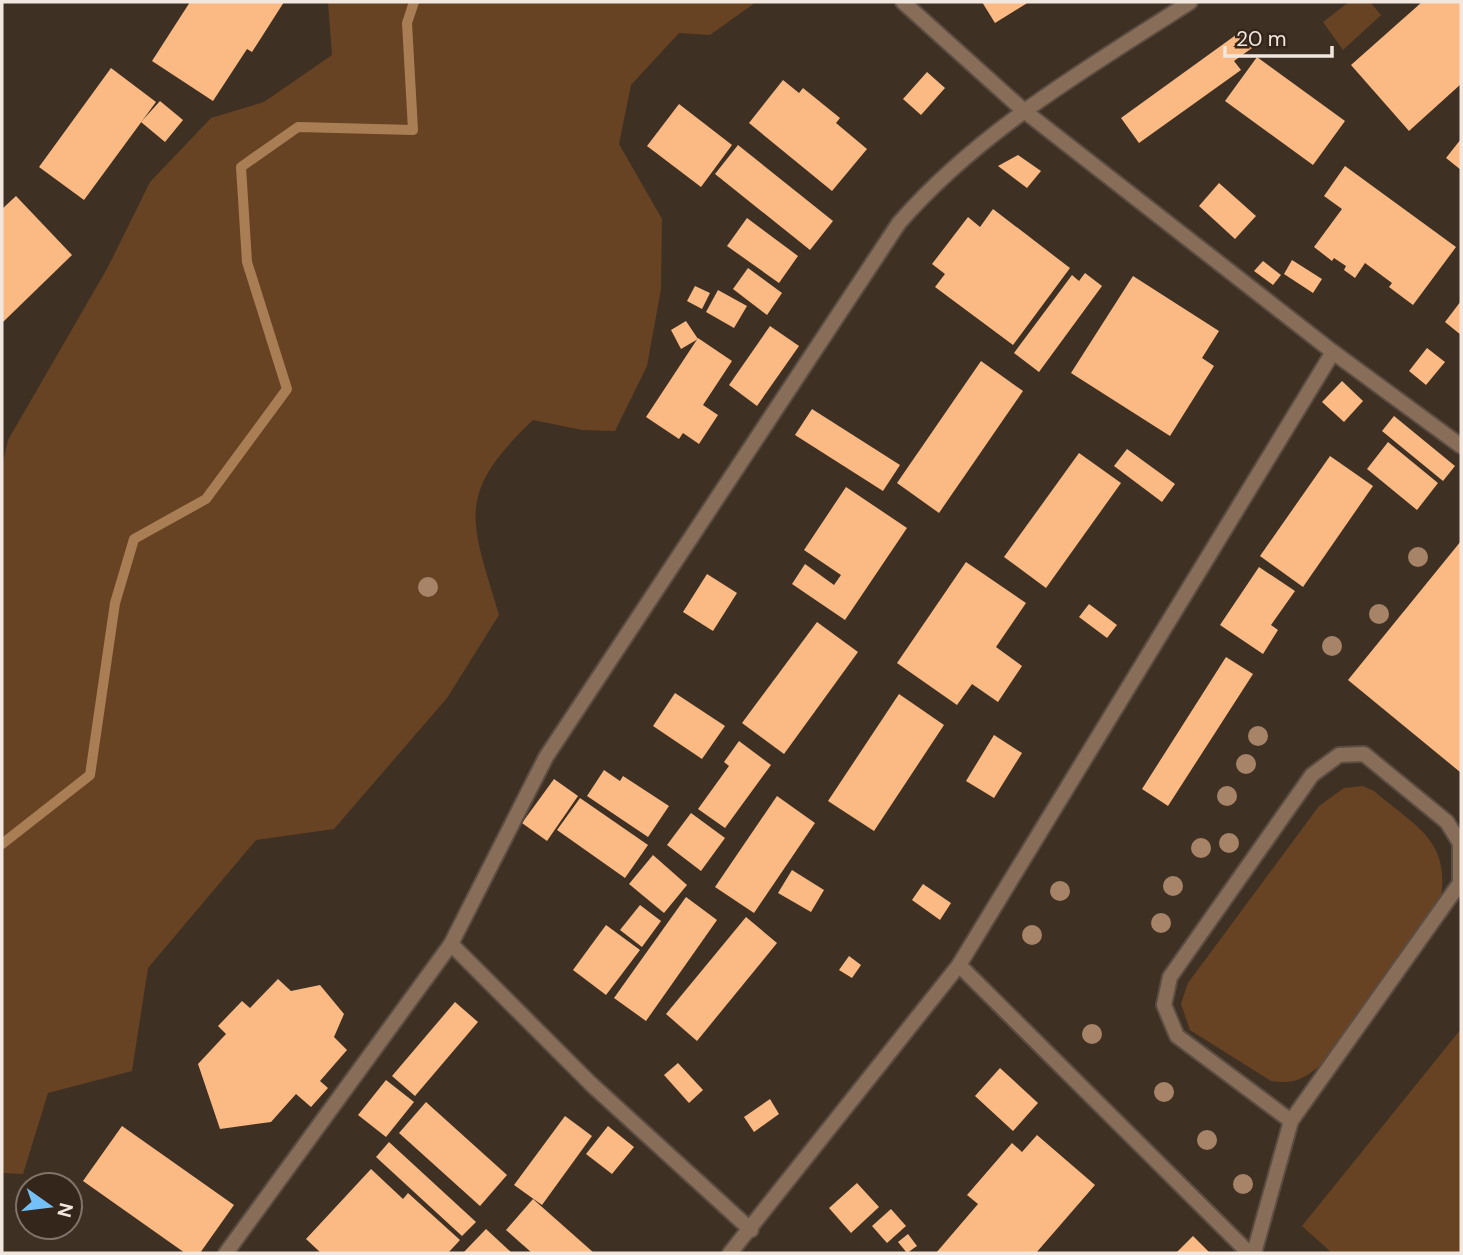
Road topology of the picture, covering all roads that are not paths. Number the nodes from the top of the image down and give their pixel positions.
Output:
1 (903, 2) edge
2 (1190, 2) edge
3 (1023, 110) junction
4 (1333, 352) junction
5 (1461, 446) edge
6 (451, 944) junction
7 (959, 965) junction
8 (1291, 1121) junction
9 (751, 1230) junction
10 (226, 1253) edge
11 (730, 1253) edge
12 (1252, 1253) edge

1 - 3 street
2 - 3 street
3 - 4 street
3 - 6 street
4 - 5 street
4 - 7 street
6 - 9 street
6 - 10 street
7 - 9 street
7 - 12 street
8 - 8 street
8 - 12 street
9 - 11 street

